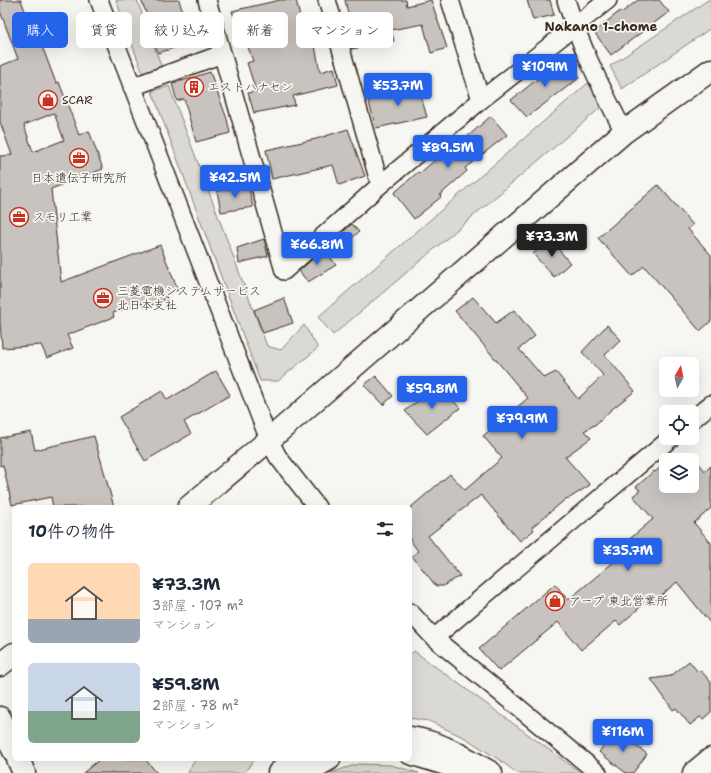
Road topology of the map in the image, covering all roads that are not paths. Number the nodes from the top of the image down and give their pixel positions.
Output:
1 (99, 0) edge
2 (207, 0) edge
3 (326, 0) edge
4 (450, 0) edge
5 (566, 0) edge
6 (608, 0) edge
7 (574, 27) junction
8 (222, 54) junction
9 (711, 70) edge
10 (132, 87) junction
11 (481, 100) junction
12 (624, 132) junction
13 (380, 185) junction
14 (711, 404) edge
15 (699, 414) edge
16 (269, 440) junction
17 (663, 445) edge
18 (191, 505) edge
19 (316, 505) edge
20 (412, 614) edge
21 (434, 638) junction
22 (12, 656) edge
23 (0, 665) edge
24 (0, 718) edge
25 (412, 738) edge
26 (12, 746) edge
27 (412, 754) edge
28 (711, 759) edge
29 (19, 761) edge
30 (294, 761) edge
31 (325, 761) edge
32 (24, 773) edge
33 (279, 773) edge
34 (304, 773) edge
35 (461, 773) edge
36 (491, 773) edge
37 (598, 773) edge
38 (694, 773) edge

1 - 10 street
2 - 8 street
3 - 13 street
4 - 11 street
5 - 7 street
6 - 7 street
7 - 11 street
7 - 12 street
8 - 10 street
8 - 13 street
9 - 12 main road
10 - 16 street
11 - 13 street
12 - 16 main road
14 - 15 street
16 - 18 main road
16 - 19 street
17 - 21 street
20 - 21 street
21 - 37 street
22 - 23 main road
24 - 26 main road
25 - 36 main road
27 - 35 main road
28 - 38 main road
29 - 32 main road
30 - 33 main road
31 - 34 main road

